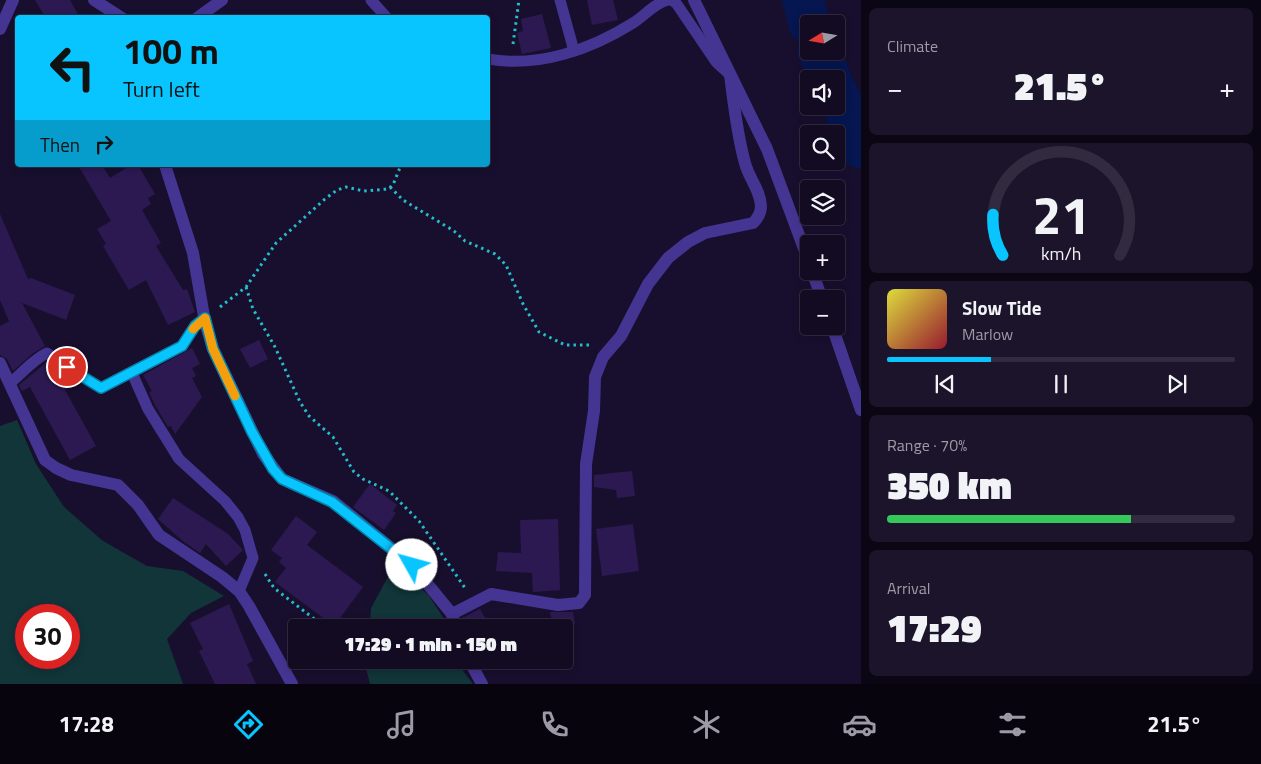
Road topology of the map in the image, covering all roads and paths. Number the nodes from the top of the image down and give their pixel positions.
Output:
1 (13, 0) edge
2 (94, 0) edge
3 (222, 0) edge
4 (371, 0) edge
5 (519, 0) edge
6 (560, 0) edge
7 (669, 0) edge
8 (694, 0) edge
9 (117, 15) edge
10 (201, 15) edge
11 (384, 15) edge
12 (0, 29) edge
13 (574, 51) junction
14 (490, 59) edge
15 (511, 62) junction
16 (730, 75) junction
17 (166, 167) edge
18 (399, 167) edge
19 (390, 187) junction
20 (800, 238) edge
21 (246, 287) junction
22 (205, 318) junction
23 (835, 335) edge
24 (610, 349) junction
25 (0, 363) edge
26 (132, 373) junction
27 (10, 383) junction
28 (861, 410) edge
29 (253, 558) junction
30 (239, 592) junction
31 (473, 601) junction
32 (452, 614) junction
33 (314, 619) edge
34 (453, 619) edge
35 (473, 669) edge
36 (292, 684) edge
37 (482, 684) edge

1 - 12 street
2 - 9 street
3 - 10 street
4 - 11 lane
5 - 15 path
6 - 13 lane
7 - 13 lane
7 - 16 lane
8 - 16 street
13 - 15 lane
14 - 15 lane
16 - 20 street
16 - 24 street
17 - 22 street
18 - 19 path
19 - 21 path
19 - 24 path
21 - 22 path
21 - 31 path
22 - 26 lane
22 - 32 street
23 - 28 street
24 - 31 street
25 - 27 street
26 - 27 lane
26 - 29 lane
27 - 30 street
29 - 30 lane
29 - 33 path
30 - 36 street
31 - 32 street
32 - 34 street
35 - 37 street

